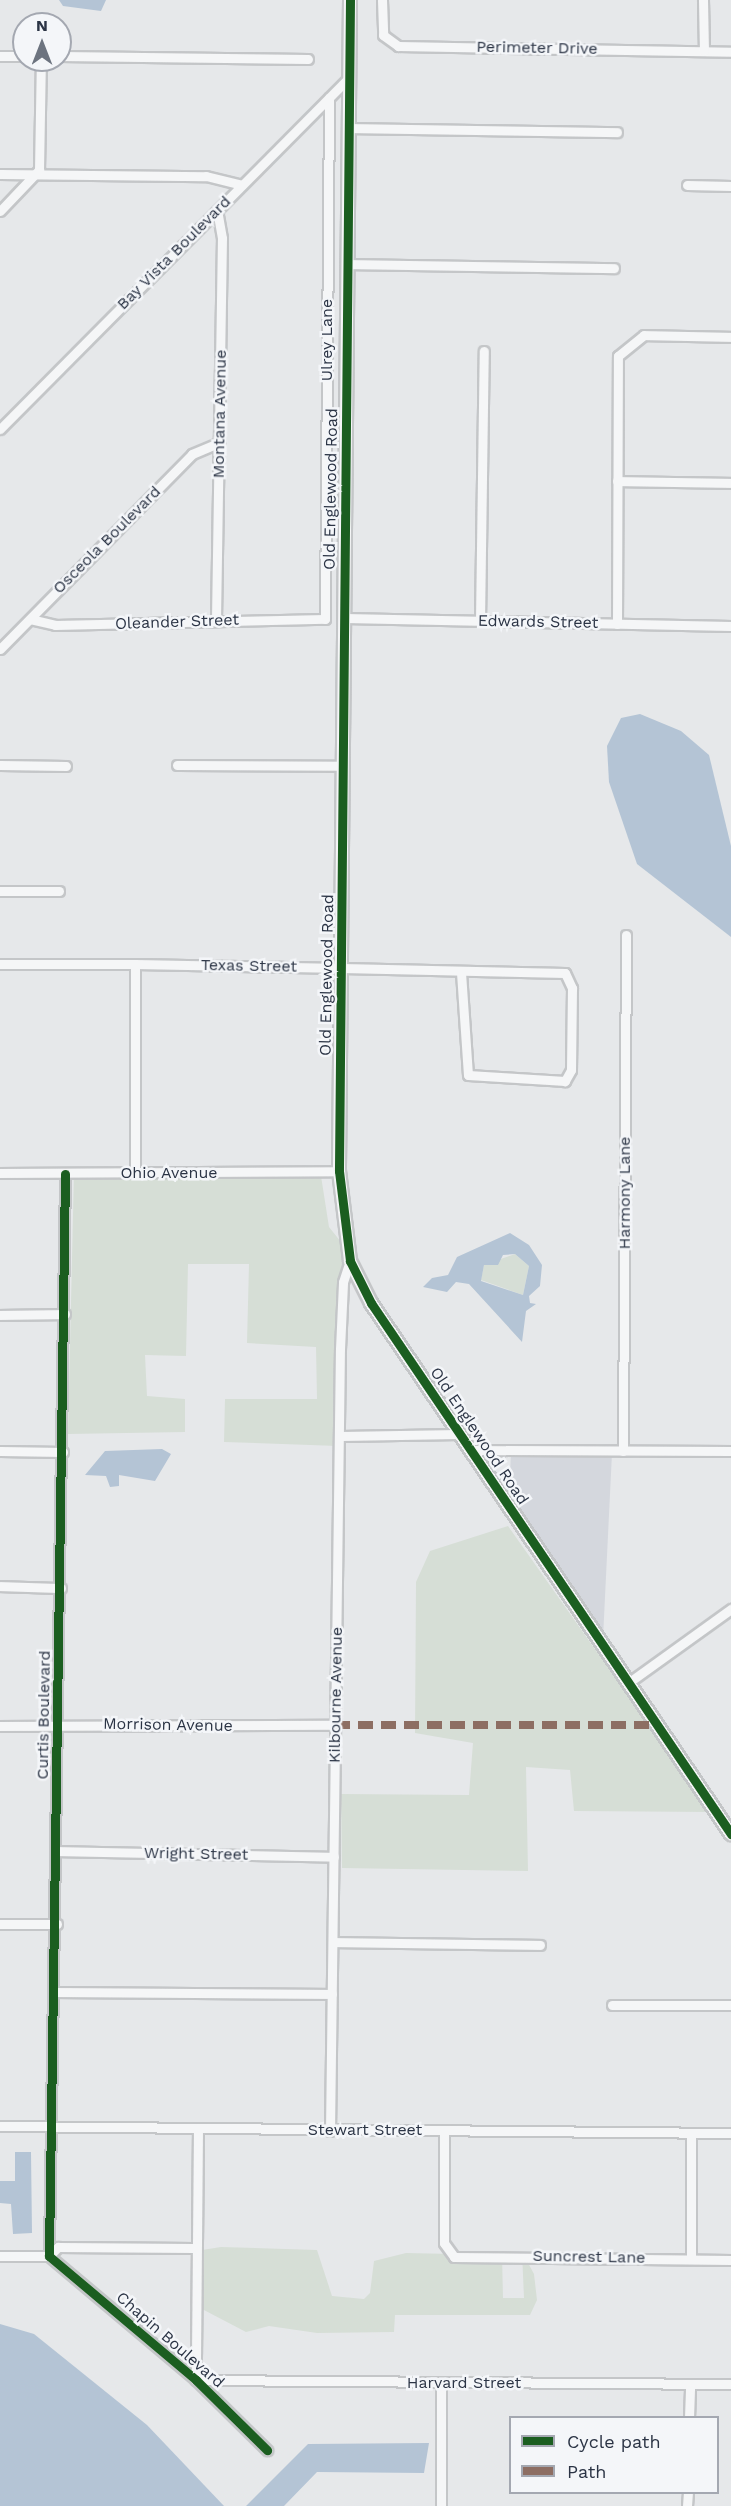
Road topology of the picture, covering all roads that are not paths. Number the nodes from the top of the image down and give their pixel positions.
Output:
1 (350, 0) edge
2 (382, 0) edge
3 (704, 0) edge
4 (704, 51) junction
5 (731, 52) edge
6 (72, 56) edge
7 (308, 59) dead end
8 (41, 72) edge
9 (350, 78) junction
10 (329, 98) junction
11 (350, 128) junction
12 (617, 132) dead end
13 (0, 174) edge
14 (37, 174) junction
15 (242, 185) junction
16 (687, 185) dead end
17 (731, 186) edge
18 (217, 210) junction
19 (0, 211) edge
20 (348, 264) junction
21 (614, 268) dead end
22 (731, 337) edge
23 (484, 351) dead end
24 (0, 429) edge
25 (220, 442) junction
26 (617, 481) junction
27 (731, 483) edge
28 (345, 618) junction
29 (30, 619) junction
30 (216, 619) junction
31 (325, 619) joint
32 (480, 621) junction
33 (616, 624) junction
34 (731, 626) edge
35 (0, 649) edge
36 (0, 765) edge
37 (177, 765) dead end
38 (66, 766) dead end
39 (343, 766) junction
40 (0, 891) edge
41 (59, 891) dead end
42 (626, 935) dead end
43 (0, 964) edge
44 (135, 964) junction
45 (342, 968) junction
46 (461, 971) junction
47 (339, 1171) junction
48 (0, 1173) edge
49 (135, 1173) junction
50 (65, 1174) junction
51 (350, 1262) junction
52 (65, 1314) junction
53 (0, 1315) edge
54 (459, 1434) junction
55 (341, 1436) junction
56 (470, 1450) junction
57 (0, 1451) edge
58 (623, 1451) junction
59 (731, 1451) edge
60 (63, 1452) junction
61 (0, 1586) edge
62 (61, 1588) junction
63 (731, 1609) edge
64 (628, 1683) junction
65 (59, 1725) junction
66 (336, 1725) junction
67 (0, 1726) edge
68 (731, 1834) edge
69 (58, 1851) junction
70 (334, 1857) junction
71 (0, 1924) edge
72 (57, 1924) junction
73 (333, 1942) junction
74 (540, 1945) dead end
75 (57, 1992) junction
76 (332, 1994) junction
77 (612, 2005) dead end
78 (731, 2005) edge
79 (0, 2126) edge
80 (53, 2126) junction
81 (198, 2128) junction
82 (330, 2131) junction
83 (444, 2131) junction
84 (692, 2133) junction
85 (731, 2133) edge
86 (193, 2248) junction
87 (0, 2256) edge
88 (49, 2256) junction
89 (691, 2259) junction
90 (731, 2260) edge
91 (196, 2380) junction
92 (441, 2382) junction
93 (690, 2384) junction
94 (731, 2384) edge
95 (689, 2416) edge
96 (267, 2450) dead end
97 (441, 2506) edge

1 - 9 street, Old Englewood Road
2 - 4 street, Perimeter Drive
3 - 4 street
4 - 5 street, Perimeter Drive
6 - 7 street
8 - 14 street
9 - 10 street, Bay Vista Boulevard
9 - 11 street, Old Englewood Road
10 - 15 street, Bay Vista Boulevard
10 - 31 street, Ulrey Lane
11 - 12 street
11 - 20 street, Old Englewood Road
13 - 14 street
14 - 15 street
14 - 19 street
15 - 18 street, Bay Vista Boulevard
16 - 17 street
18 - 24 street, Bay Vista Boulevard
18 - 25 street, Montana Avenue
20 - 21 street
20 - 28 street, Old Englewood Road
22 - 26 street
23 - 32 street
25 - 29 street, Osceola Boulevard
25 - 30 street, Montana Avenue
26 - 27 street
26 - 33 street
28 - 32 street, Edwards Street
28 - 39 street, Old Englewood Road
29 - 30 street, Oleander Street
29 - 35 street, Osceola Boulevard
30 - 31 street, Oleander Street
32 - 33 street, Edwards Street
33 - 34 street, Edwards Street
36 - 38 street
37 - 39 street
39 - 45 street, Old Englewood Road
40 - 41 street
42 - 58 street, Harmony Lane
43 - 44 street, Texas Street
44 - 45 street, Texas Street
44 - 49 street
45 - 46 street, Texas Street
45 - 47 street, Old Englewood Road
46 - 46 street, Texas Street
47 - 49 street, Ohio Avenue
47 - 51 street, Old Englewood Road
48 - 50 street, Ohio Avenue
49 - 50 street, Ohio Avenue
50 - 52 street, Curtis Boulevard
51 - 54 street, Old Englewood Road
51 - 55 street, Kilbourne Avenue
52 - 53 street
52 - 60 street, Curtis Boulevard
54 - 55 street
54 - 56 street, Old Englewood Road
55 - 66 street, Kilbourne Avenue
56 - 58 street
56 - 64 street, Old Englewood Road
57 - 60 street
58 - 59 street
60 - 62 street, Curtis Boulevard
61 - 62 street
62 - 65 street, Curtis Boulevard
63 - 64 street
64 - 68 street, Old Englewood Road
65 - 66 street, Morrison Avenue
65 - 67 street, Morrison Avenue
65 - 69 street, Curtis Boulevard
66 - 70 street, Kilbourne Avenue
69 - 70 street, Wright Street
69 - 72 street, Curtis Boulevard
70 - 73 street, Kilbourne Avenue
71 - 72 street
72 - 75 street, Curtis Boulevard
73 - 74 street
73 - 76 street, Kilbourne Avenue
75 - 76 street
75 - 80 street, Curtis Boulevard
76 - 82 street, Kilbourne Avenue
77 - 78 street
79 - 80 street, Stewart Street
80 - 81 street, Stewart Street
80 - 88 street, Curtis Boulevard
81 - 82 street, Stewart Street
81 - 86 street
82 - 83 street, Stewart Street
83 - 84 street, Stewart Street
83 - 89 street, Suncrest Lane
84 - 85 street, Stewart Street
84 - 89 street
86 - 88 street
86 - 91 street
87 - 88 street
88 - 91 street, Chapin Boulevard
89 - 90 street, Suncrest Lane
91 - 92 street, Harvard Street
91 - 96 street, Chapin Boulevard
92 - 93 street, Harvard Street
92 - 97 street
93 - 94 street, Harvard Street
93 - 95 street

